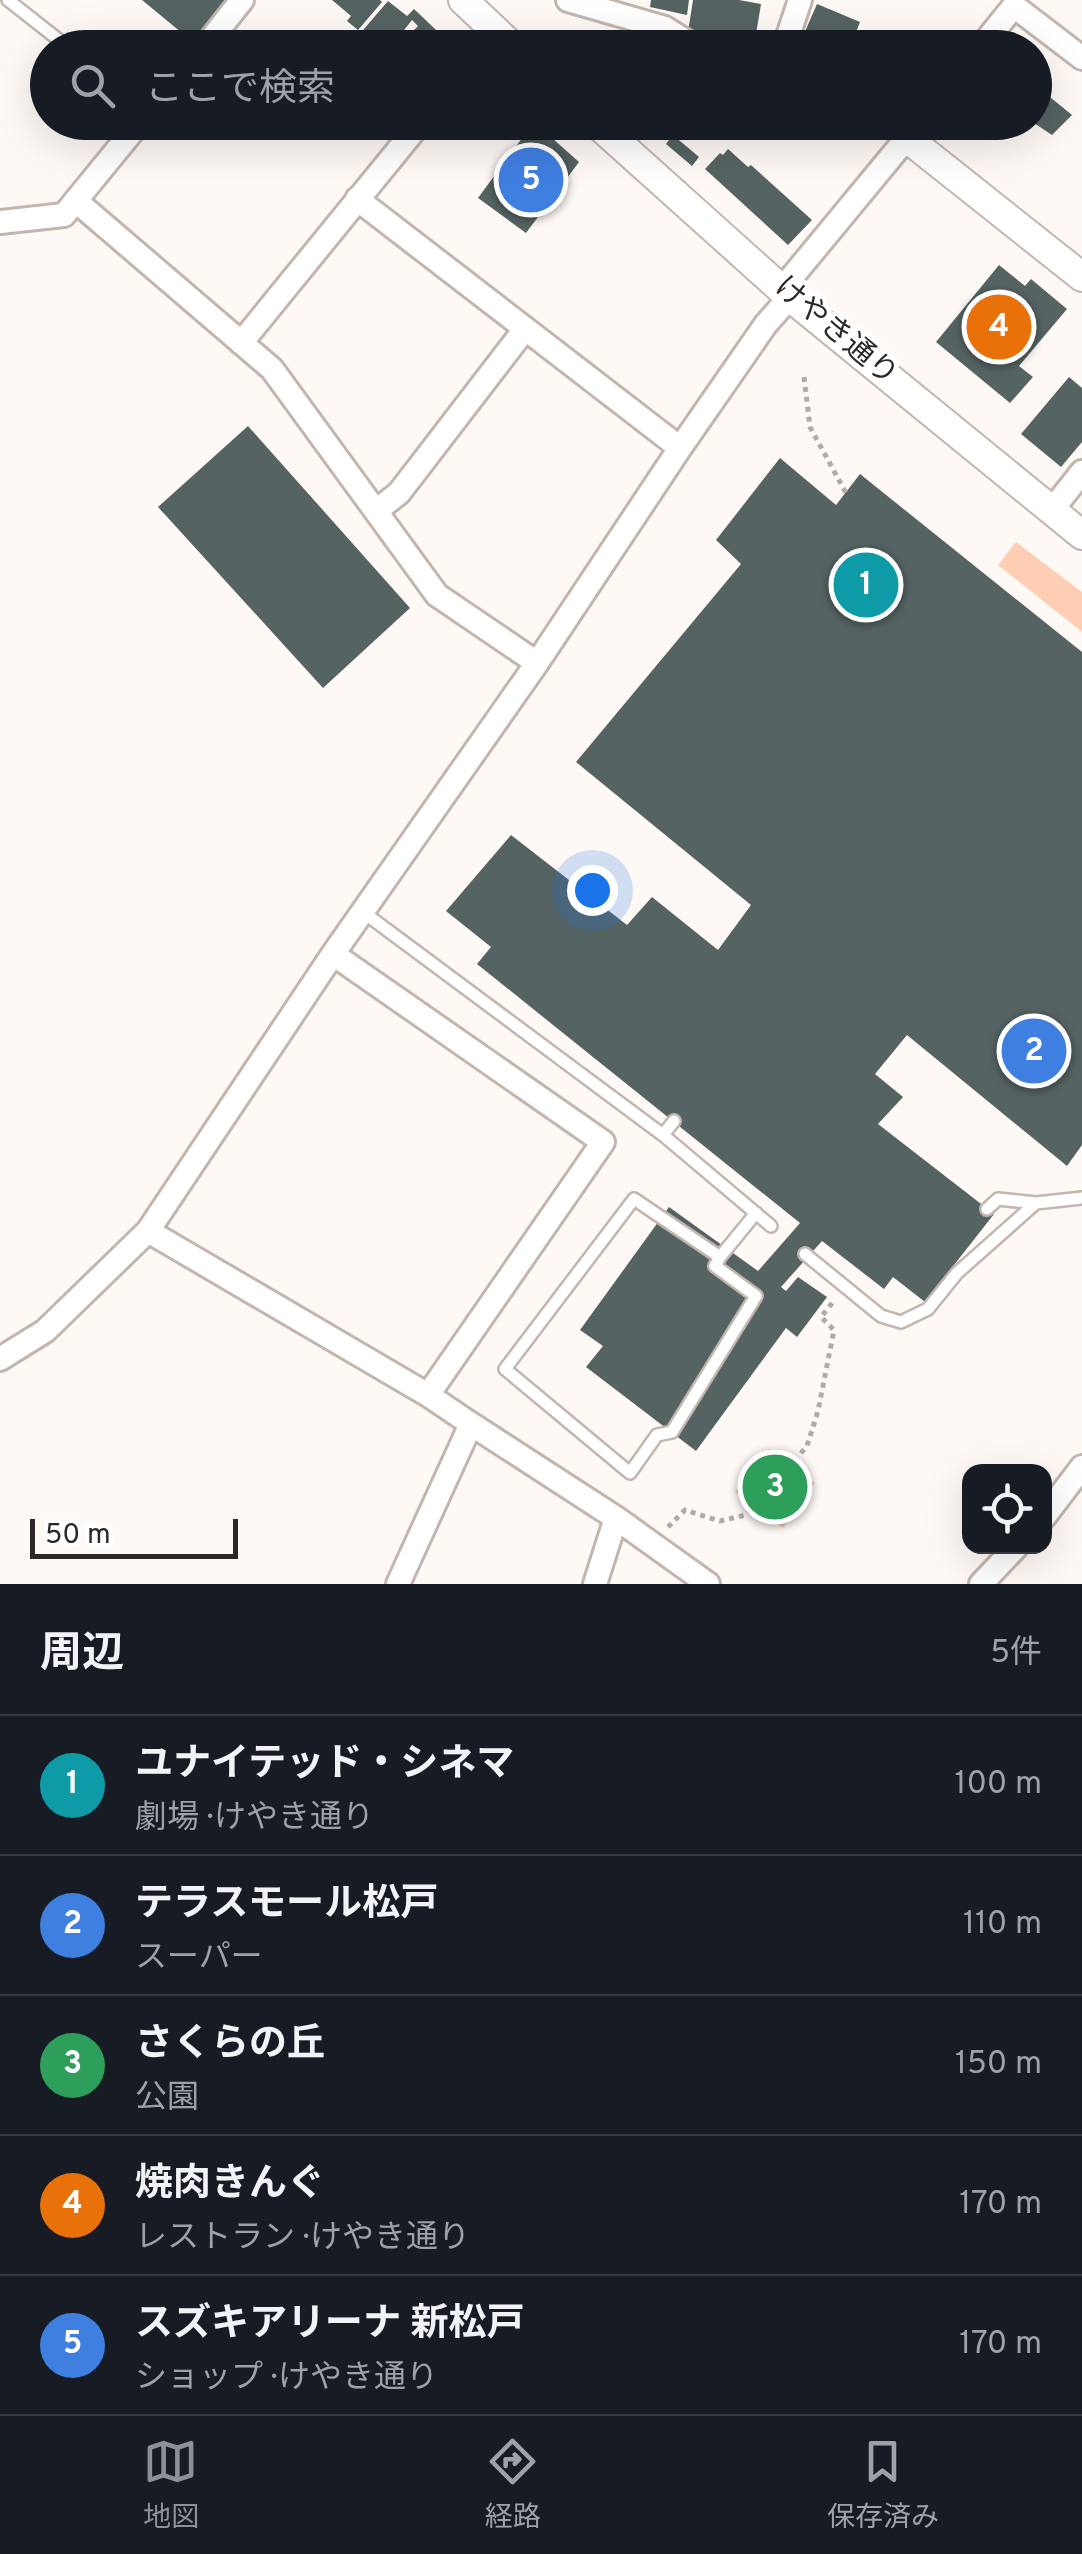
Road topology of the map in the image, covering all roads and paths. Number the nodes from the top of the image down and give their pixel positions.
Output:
1 (8, 0) edge
2 (242, 0) edge
3 (463, 0) edge
4 (568, 0) edge
5 (800, 0) edge
6 (46, 30) edge
7 (218, 30) edge
8 (488, 30) edge
9 (668, 30) edge
10 (790, 30) edge
11 (995, 30) edge
12 (1045, 30) edge
13 (1052, 35) edge
14 (1082, 58) edge
15 (125, 140) edge
16 (406, 140) edge
17 (615, 140) edge
18 (905, 140) edge
19 (924, 140) edge
20 (357, 200) junction
21 (76, 201) junction
22 (0, 222) edge
23 (1082, 277) edge
24 (786, 293) junction
25 (525, 328) junction
26 (241, 344) junction
27 (804, 377) dead end
28 (680, 448) junction
29 (1082, 472) edge
30 (846, 492) dead end
31 (1052, 510) junction
32 (376, 511) junction
33 (1082, 534) edge
34 (536, 663) junction
35 (364, 912) junction
36 (333, 954) junction
37 (674, 1121) dead end
38 (663, 1135) junction
39 (1082, 1198) edge
40 (1036, 1203) junction
41 (988, 1209) dead end
42 (756, 1213) junction
43 (771, 1226) dead end
44 (148, 1230) junction
45 (805, 1254) dead end
46 (720, 1257) junction
47 (833, 1302) dead end
48 (0, 1359) edge
49 (428, 1396) junction
50 (471, 1424) junction
51 (1082, 1467) edge
52 (1052, 1507) edge
53 (616, 1518) junction
54 (652, 1543) junction
55 (1009, 1554) edge
56 (398, 1584) edge
57 (595, 1584) edge
58 (708, 1584) edge
59 (981, 1584) edge

1 - 6 lane
2 - 7 street
3 - 8 street
4 - 9 street
5 - 10 street
11 - 12 street
13 - 14 street
15 - 21 street
16 - 20 street
17 - 24 street, けやき通り
18 - 24 street
19 - 23 street
20 - 25 street
20 - 26 street
21 - 22 street
21 - 26 street
24 - 28 street
24 - 31 street, けやき通り
25 - 28 street
25 - 32 street
26 - 32 street
27 - 30 path
28 - 34 street
29 - 31 street
31 - 33 street, けやき通り
32 - 34 street
34 - 35 street
35 - 36 street
35 - 38 lane
36 - 44 street
36 - 49 street
37 - 38 lane
38 - 42 lane
39 - 40 lane
40 - 41 lane
40 - 45 lane
42 - 43 lane
42 - 46 lane
44 - 48 street
44 - 49 street
46 - 46 lane
47 - 54 path
49 - 50 street
50 - 53 street
50 - 56 street
51 - 52 street
53 - 54 street
53 - 57 street
54 - 58 street
55 - 59 street

